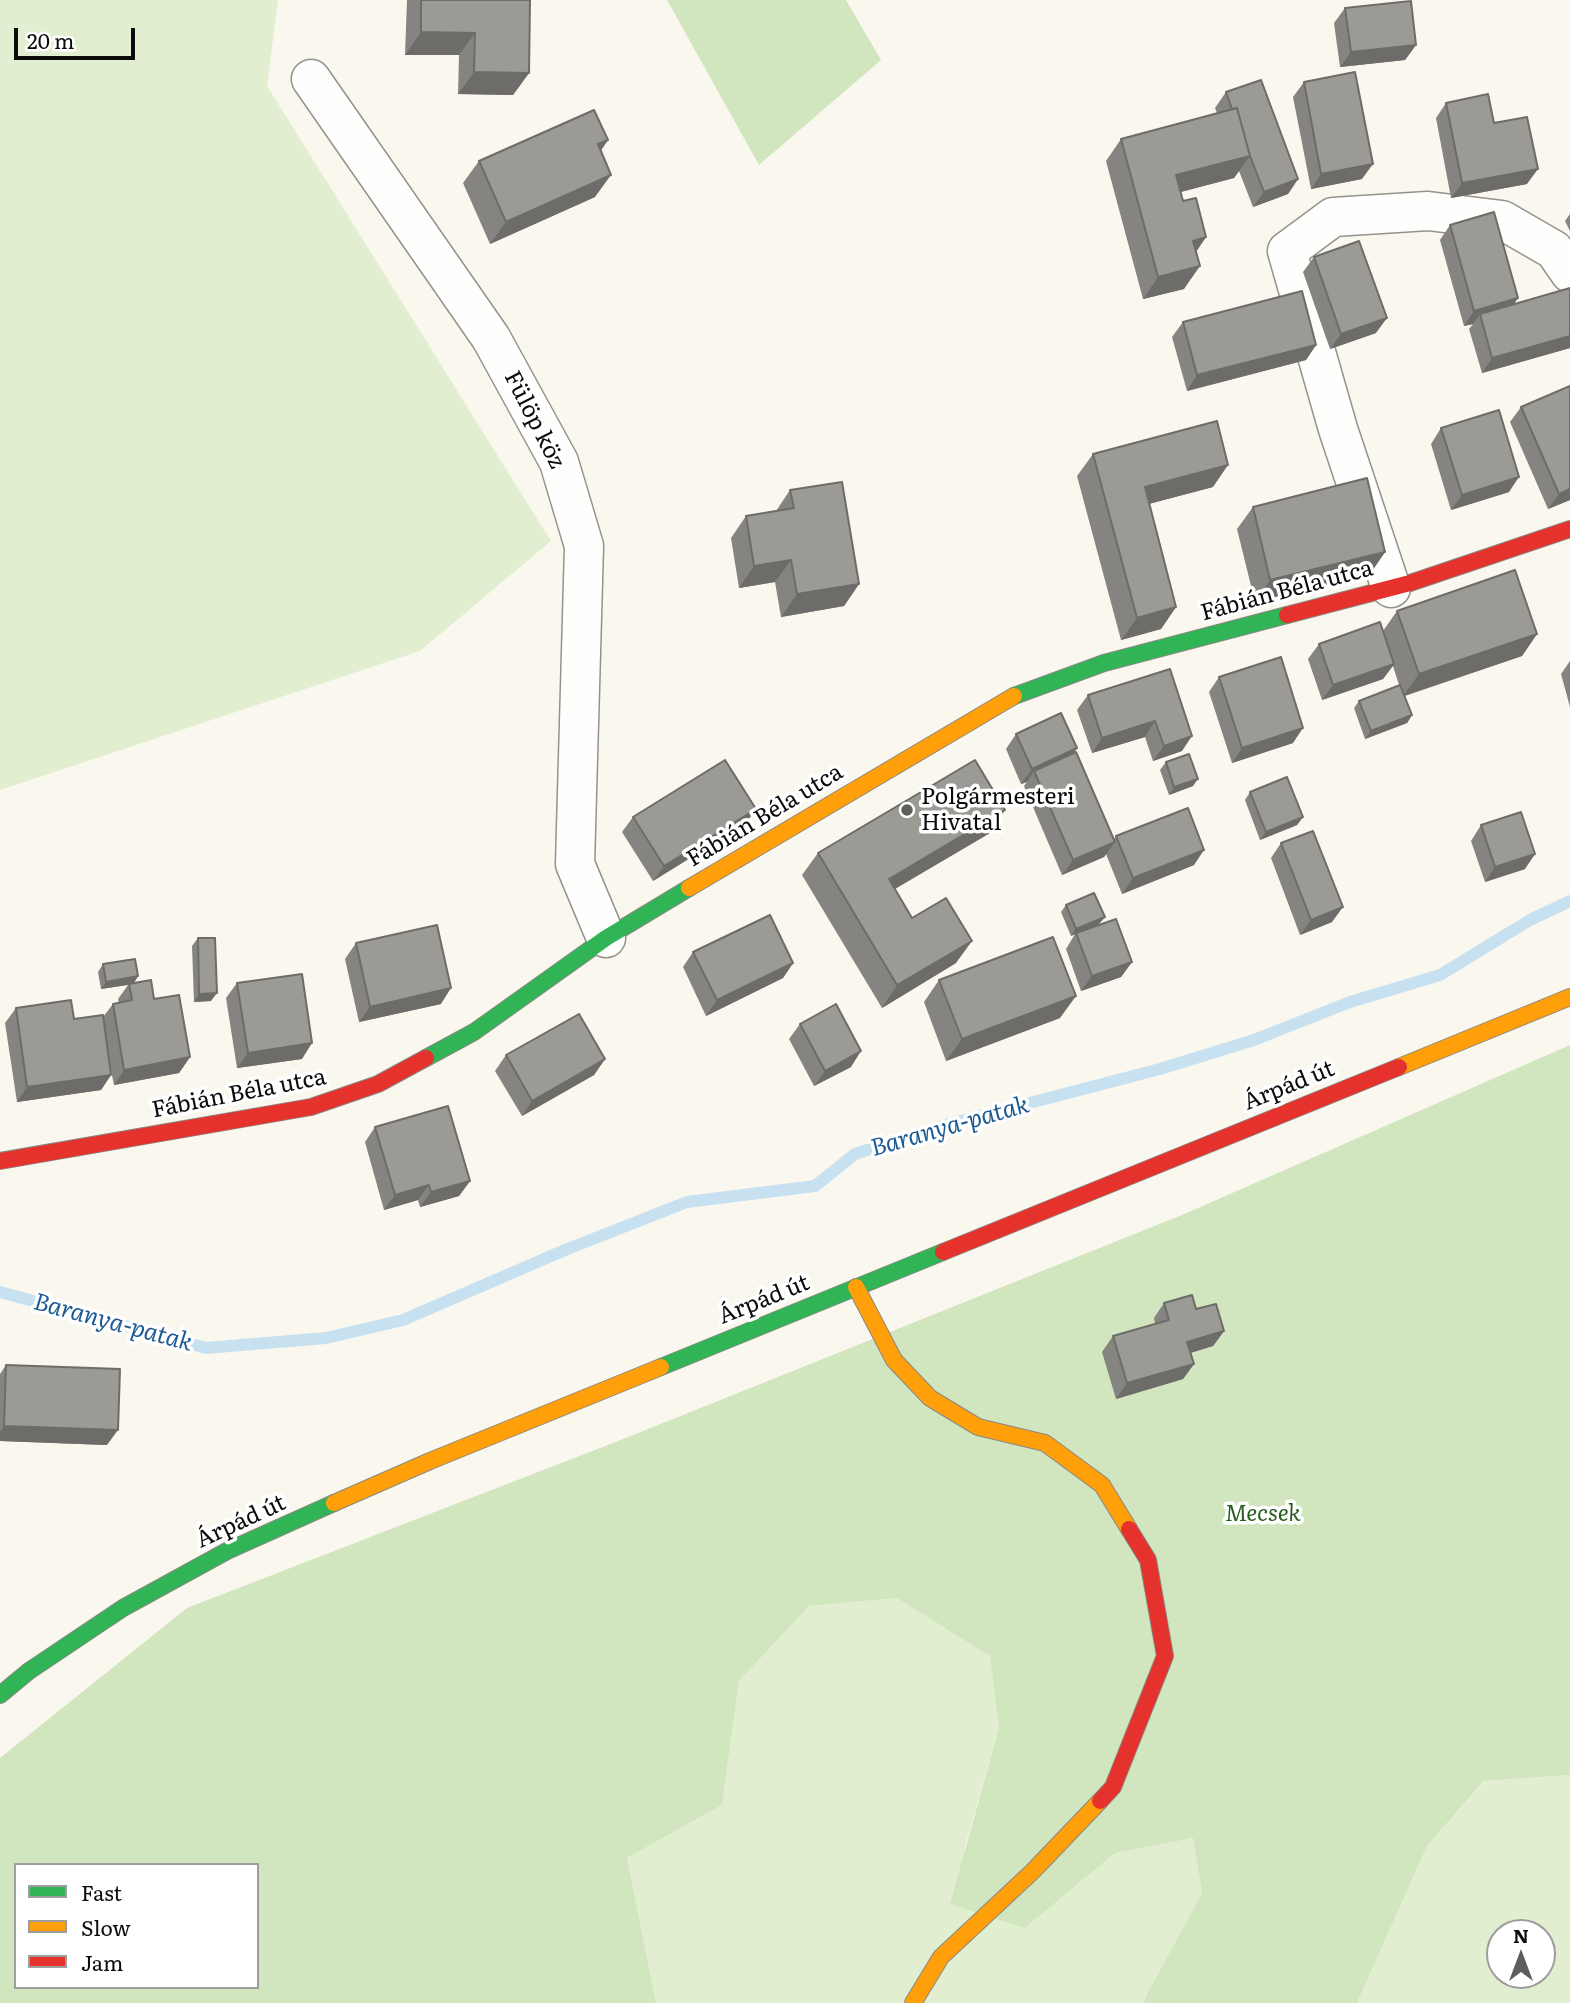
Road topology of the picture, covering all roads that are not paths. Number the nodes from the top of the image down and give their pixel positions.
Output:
1 (311, 79) dead end
2 (1570, 273) edge
3 (1570, 529) edge
4 (1391, 588) junction
5 (606, 939) junction
6 (1570, 997) edge
7 (0, 1161) edge
8 (856, 1287) junction
9 (0, 1695) edge
10 (913, 2003) edge

1 - 5 street, Fülöp köz
2 - 4 street
3 - 4 street, Fábián Béla utca
4 - 5 street, Fábián Béla utca
5 - 7 street, Fábián Béla utca
6 - 8 street, Árpád út
8 - 9 street, Árpád út
8 - 10 street

